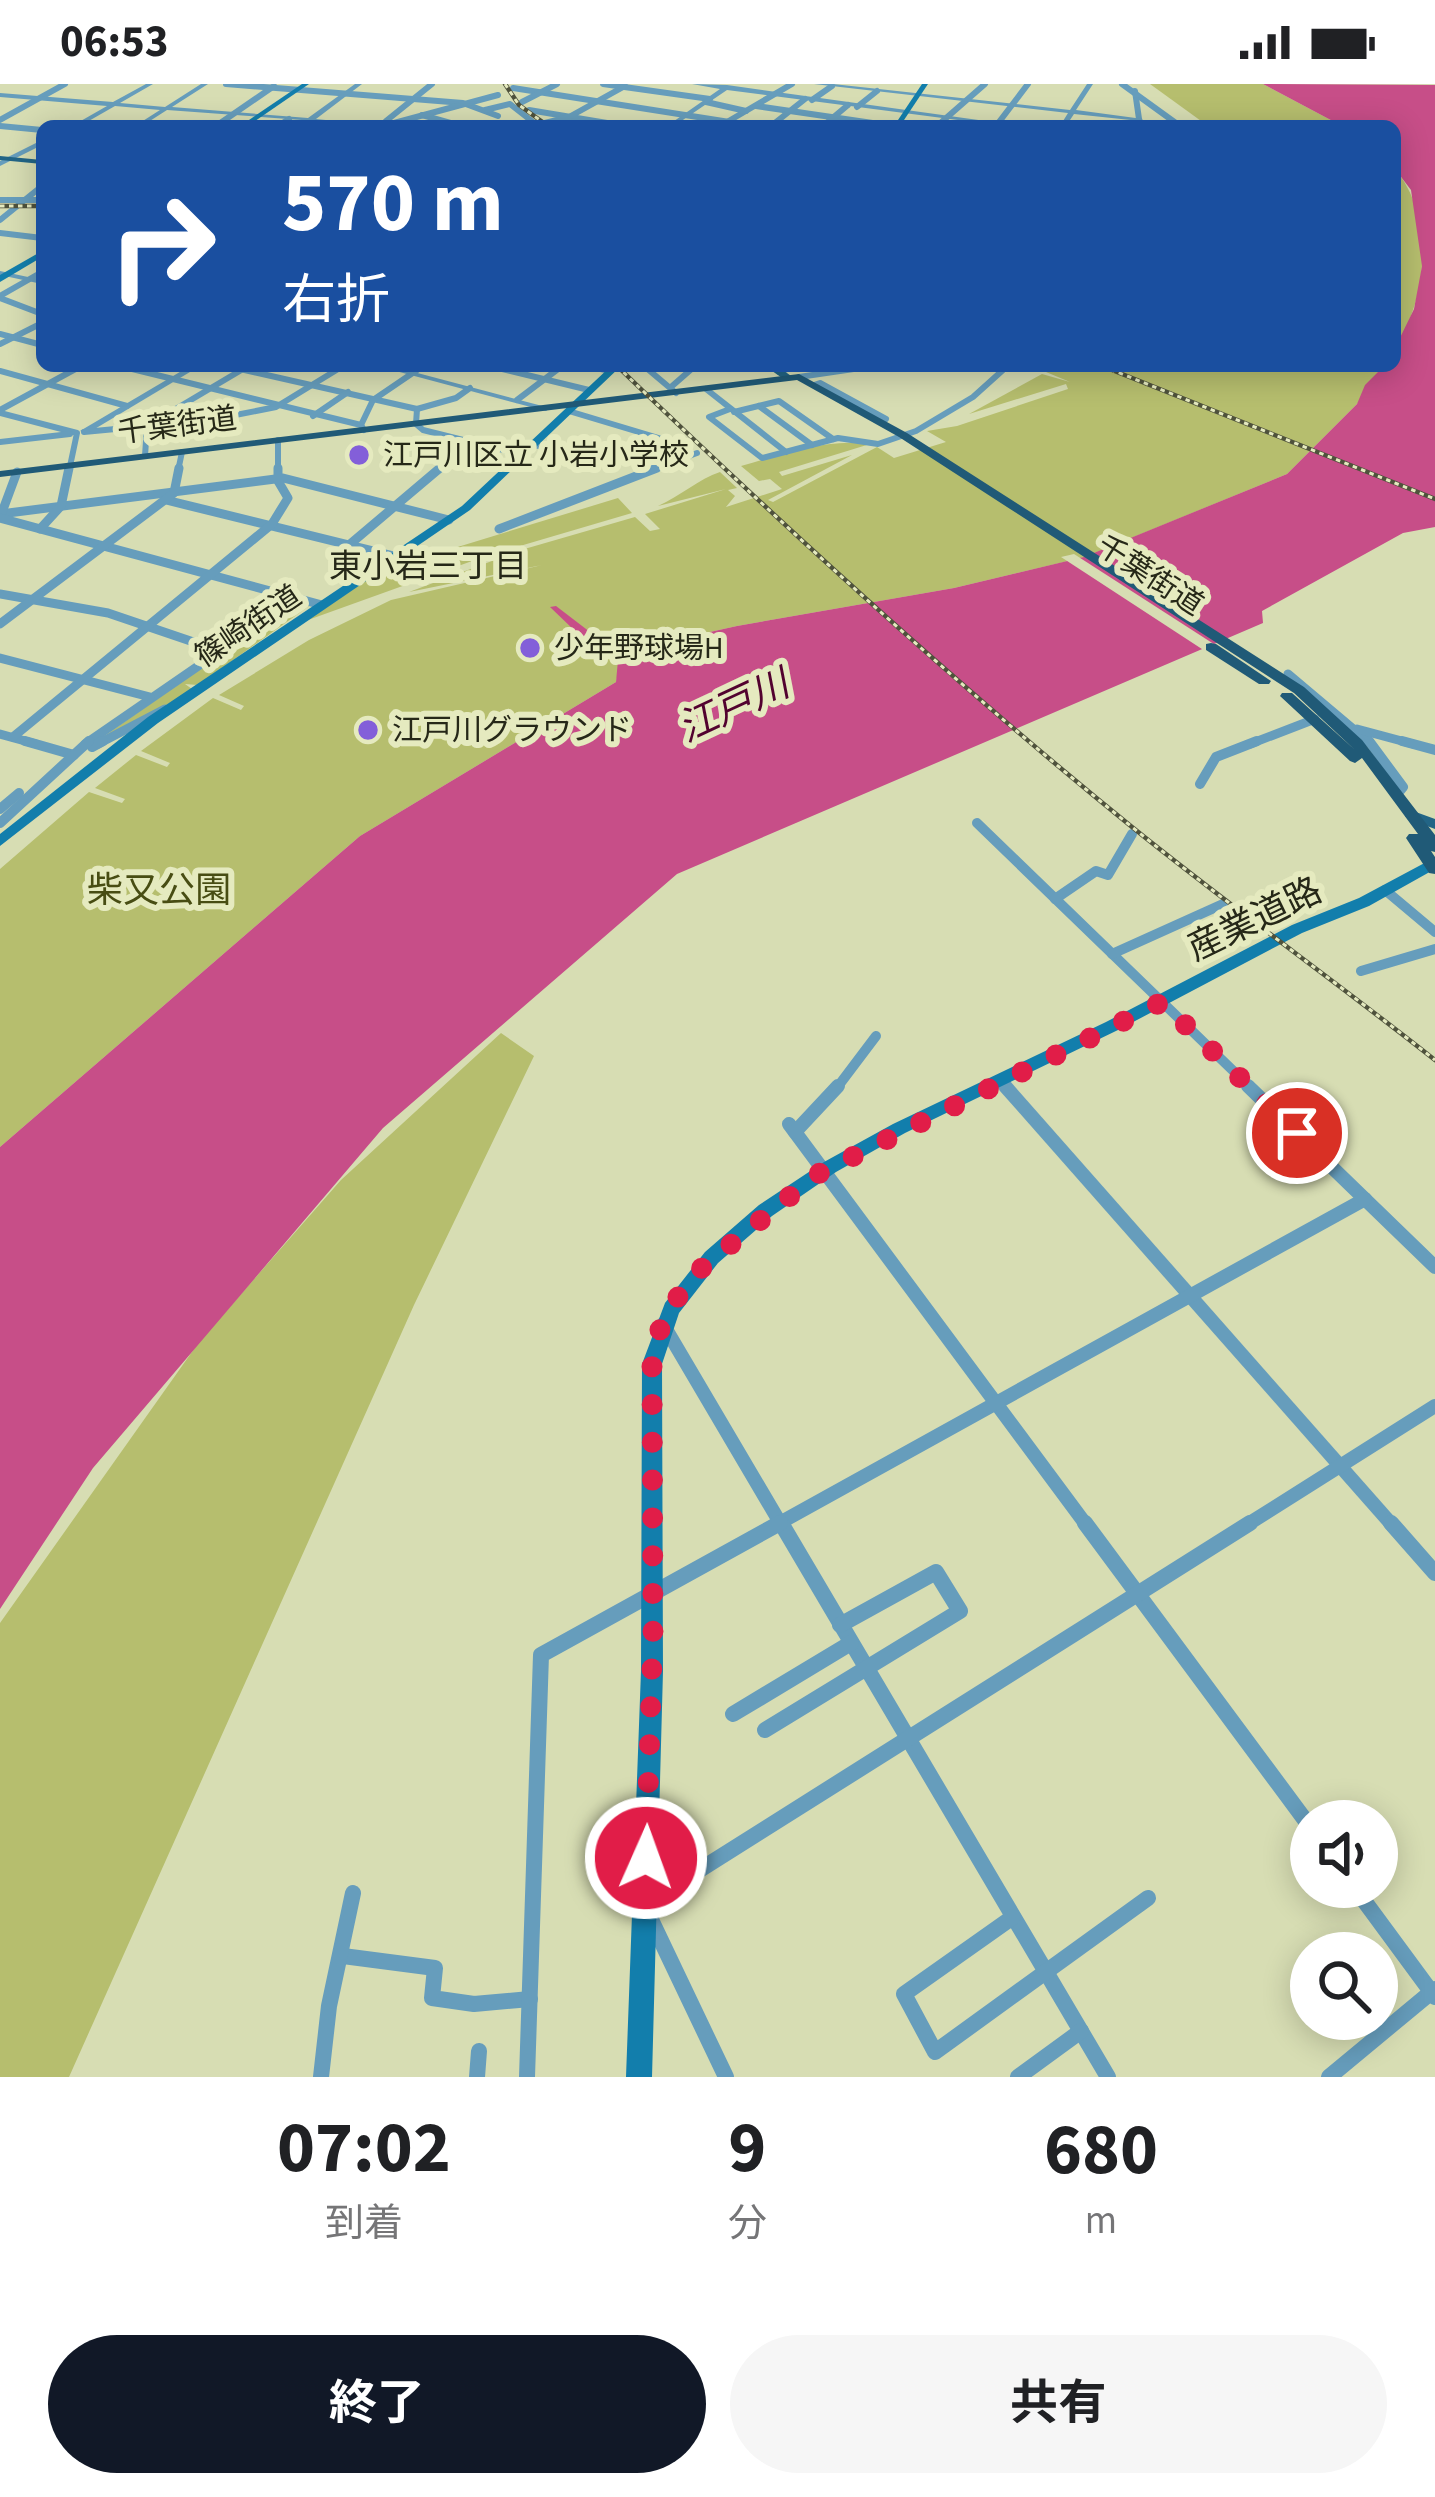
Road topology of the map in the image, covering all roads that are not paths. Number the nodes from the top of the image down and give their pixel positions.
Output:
1 (65, 84) edge
2 (150, 84) edge
3 (205, 84) edge
4 (226, 84) edge
5 (359, 84) edge
6 (432, 84) edge
7 (556, 84) edge
8 (603, 84) edge
9 (696, 84) edge
10 (736, 84) edge
11 (792, 84) edge
12 (817, 84) edge
13 (922, 84) edge
14 (986, 84) edge
15 (1028, 84) edge
16 (1090, 84) edge
17 (1122, 84) edge
18 (834, 85) edge
19 (275, 86) edge
20 (512, 86) edge
21 (625, 86) edge
22 (302, 87) edge
23 (726, 88) junction
24 (877, 91) junction
25 (1135, 91) junction
26 (541, 92) junction
27 (346, 93) junction
28 (0, 95) edge
29 (498, 95) dead end
30 (674, 95) junction
31 (777, 95) junction
32 (915, 97) junction
33 (40, 98) junction
34 (414, 99) junction
35 (708, 100) junction
36 (809, 100) junction
37 (522, 102) junction
38 (596, 102) junction
39 (964, 102) junction
40 (465, 104) junction
41 (118, 105) junction
42 (756, 106) junction
43 (853, 106) junction
44 (1010, 107) junction
45 (166, 108) junction
46 (530, 110) junction
47 (646, 110) junction
48 (484, 111) junction
49 (747, 111) junction
50 (790, 111) junction
51 (906, 113) junction
52 (234, 114) junction
53 (1071, 114) junction
54 (421, 115) junction
55 (258, 116) junction
56 (498, 116) dead end
57 (686, 116) junction
58 (569, 117) junction
59 (834, 117) junction
60 (1107, 117) junction
61 (289, 118) junction
62 (946, 118) junction
63 (87, 120) edge
64 (147, 120) edge
65 (225, 120) edge
66 (252, 120) edge
67 (286, 120) edge
68 (310, 120) joint
69 (388, 120) edge
70 (403, 120) edge
71 (440, 120) edge
72 (529, 120) edge
73 (544, 120) edge
74 (561, 120) edge
75 (588, 120) edge
76 (628, 120) edge
77 (680, 120) edge
78 (705, 120) edge
79 (731, 120) edge
80 (778, 120) edge
81 (830, 120) edge
82 (854, 120) edge
83 (900, 120) edge
84 (944, 120) edge
85 (961, 120) edge
86 (1001, 120) edge
87 (1067, 120) edge
88 (1105, 120) edge
89 (1127, 120) edge
90 (1140, 120) edge
91 (1172, 120) edge
92 (0, 123) edge
93 (36, 129) edge
94 (36, 145) edge
95 (5, 159) edge
96 (36, 161) edge
97 (36, 190) edge
98 (20, 200) junction
99 (36, 203) edge
100 (0, 204) edge
101 (36, 205) edge
102 (10, 208) junction
103 (0, 220) edge
104 (0, 233) edge
105 (36, 237) edge
106 (36, 258) edge
107 (2, 276) edge
108 (36, 276) edge
109 (30, 279) junction
110 (36, 280) edge
111 (0, 297) edge
112 (36, 312) edge
113 (36, 326) edge
114 (0, 334) edge
115 (13, 338) junction
116 (0, 344) edge
117 (36, 344) edge
118 (0, 371) edge
119 (70, 372) edge
120 (142, 372) edge
121 (186, 372) edge
122 (238, 372) edge
123 (264, 372) edge
124 (333, 372) edge
125 (404, 372) edge
126 (415, 372) edge
127 (513, 372) edge
128 (554, 372) edge
129 (609, 372) edge
130 (651, 372) edge
131 (690, 372) edge
132 (785, 372) edge
133 (1001, 372) edge
134 (412, 374) junction
135 (172, 380) junction
136 (544, 380) junction
137 (315, 383) junction
138 (48, 384) junction
139 (814, 385) junction
140 (346, 388) junction
141 (470, 388) junction
142 (207, 389) junction
143 (706, 389) junction
144 (589, 390) junction
145 (673, 390) junction
146 (376, 398) junction
147 (517, 400) junction
148 (127, 406) junction
149 (759, 406) junction
150 (275, 407) junction
151 (546, 408) junction
152 (575, 408) junction
153 (417, 409) junction
154 (732, 411) junction
155 (0, 412) edge
156 (799, 415) junction
157 (313, 416) junction
158 (886, 419) dead end
159 (779, 420) junction
160 (416, 424) junction
161 (147, 426) junction
162 (363, 428) junction
163 (79, 432) junction
164 (833, 439) junction
165 (278, 440) junction
166 (895, 440) junction
167 (472, 441) junction
168 (0, 442) edge
169 (812, 445) junction
170 (529, 450) junction
171 (182, 452) junction
172 (786, 452) junction
173 (697, 453) dead end
174 (145, 456) junction
175 (599, 457) junction
176 (610, 463) dead end
177 (72, 465) junction
178 (622, 470) dead end
179 (16, 472) junction
180 (0, 474) edge
181 (634, 476) junction
182 (278, 479) junction
183 (176, 492) junction
184 (166, 500) junction
185 (61, 506) junction
186 (394, 507) junction
187 (1, 516) edge
188 (449, 520) junction
189 (269, 526) junction
190 (40, 529) junction
191 (499, 530) dead end
192 (349, 545) junction
193 (103, 546) junction
194 (394, 556) junction
195 (210, 574) junction
196 (0, 593) edge
197 (33, 598) junction
198 (322, 605) junction
199 (0, 624) edge
200 (148, 626) junction
201 (0, 658) edge
202 (1245, 661) junction
203 (1288, 674) dead end
204 (84, 680) junction
205 (150, 697) junction
206 (176, 704) junction
207 (1316, 718) junction
208 (1355, 729) junction
209 (0, 734) edge
210 (13, 737) junction
211 (1435, 749) edge
212 (73, 755) junction
213 (40, 779) junction
214 (1200, 784) dead end
215 (1398, 793) junction
216 (0, 808) edge
217 (1413, 816) junction
218 (0, 823) edge
219 (977, 823) dead end
220 (1435, 824) edge
221 (1132, 834) dead end
222 (0, 842) edge
223 (1434, 860) edge
224 (1385, 890) junction
225 (1055, 899) junction
226 (1222, 904) dead end
227 (1435, 932) edge
228 (1435, 949) edge
229 (1112, 954) junction
230 (1360, 971) dead end
231 (1162, 1002) junction
232 (876, 1036) dead end
233 (1000, 1081) junction
234 (824, 1170) junction
235 (1365, 1199) junction
236 (1435, 1267) edge
237 (1189, 1293) junction
238 (662, 1321) junction
239 (996, 1402) junction
240 (1435, 1406) edge
241 (1340, 1465) junction
242 (780, 1523) junction
243 (1435, 1573) edge
244 (653, 1591) junction
245 (1138, 1593) junction
246 (840, 1625) junction
247 (851, 1643) junction
248 (866, 1668) junction
249 (733, 1714) dead end
250 (765, 1730) dead end
251 (909, 1740) junction
252 (1290, 1800) edge
253 (353, 1893) dead end
254 (1148, 1898) dead end
255 (644, 1905) junction
256 (1370, 1908) edge
257 (1013, 1917) junction
258 (343, 1956) junction
259 (1046, 1972) junction
260 (1434, 1993) edge
261 (530, 1999) junction
262 (1081, 2031) junction
263 (479, 2051) dead end
264 (321, 2077) edge
265 (477, 2077) edge
266 (527, 2077) edge
267 (639, 2077) edge
268 (726, 2077) edge
269 (1018, 2077) edge
270 (1108, 2077) edge
271 (1329, 2077) edge

1 - 33 street
2 - 41 street
3 - 45 street
4 - 19 street
5 - 27 street
6 - 34 street
7 - 26 street
8 - 21 street
9 - 23 street
9 - 30 street
10 - 23 street
11 - 31 street
12 - 18 street
13 - 32 main road
14 - 39 street
15 - 44 street
16 - 53 street
17 - 25 street
18 - 24 street
18 - 36 street
19 - 22 street
19 - 52 street
20 - 26 street
20 - 37 street
21 - 30 street
21 - 38 street
22 - 27 street
22 - 55 main road
23 - 31 street
23 - 35 street
24 - 32 street
24 - 43 street
25 - 90 street
25 - 91 street
26 - 37 street
26 - 38 street
27 - 34 street
27 - 68 street
28 - 33 street
29 - 40 street
30 - 35 street
30 - 47 street
31 - 36 street
31 - 42 street
32 - 39 street
32 - 51 main road
33 - 41 street
33 - 92 street
34 - 40 street
34 - 69 street
35 - 49 street
35 - 57 street
36 - 43 street
36 - 50 street
37 - 46 street
38 - 47 street
38 - 58 street
39 - 44 street
39 - 62 street
40 - 48 street
40 - 54 street
41 - 45 street
41 - 63 street
42 - 49 street
42 - 50 street
43 - 51 street
43 - 59 street
44 - 53 street
44 - 86 street
45 - 52 street
45 - 64 street
46 - 58 street
46 - 73 street
47 - 57 street
47 - 76 street
48 - 56 street
48 - 72 street
49 - 79 street
50 - 59 street
50 - 80 street
51 - 62 street
51 - 83 main road
52 - 55 street
52 - 65 street
53 - 60 street
53 - 87 street
54 - 70 street
54 - 71 street
55 - 61 street
55 - 66 main road
57 - 77 street
57 - 78 street
58 - 74 street
58 - 75 street
59 - 81 street
59 - 82 street
60 - 88 street
60 - 89 street
61 - 67 street
61 - 68 street
62 - 84 street
62 - 85 street
92 - 93 street
94 - 95 street
95 - 96 main road
97 - 98 street
98 - 99 street
98 - 100 street
98 - 102 street
100 - 102 street
101 - 102 street
102 - 103 street
104 - 105 street
106 - 107 main road
107 - 109 street
108 - 109 street
109 - 110 street
109 - 111 street
111 - 112 street
113 - 115 street
114 - 115 street
115 - 116 street
115 - 117 street
118 - 138 street
119 - 138 street
120 - 135 street
121 - 135 street
122 - 142 street
123 - 137 street
124 - 137 street
125 - 134 street
126 - 134 street
127 - 136 street
128 - 136 street
129 - 144 main road, 篠崎街道
130 - 145 street
131 - 145 street
132 - 139 highway, 千葉街道
132 - 143 highway, 千葉街道
132 - 166 highway, 千葉街道
133 - 166 street
134 - 141 street
134 - 146 street
135 - 142 street
135 - 148 street
136 - 144 street
136 - 147 street
137 - 140 street
137 - 150 street
138 - 148 street
138 - 155 street
139 - 158 street
139 - 166 highway, 千葉街道
140 - 146 street
140 - 157 street
141 - 147 street
141 - 153 street
142 - 150 street
142 - 161 street
143 - 145 highway, 千葉街道
143 - 154 street
144 - 152 main road, 篠崎街道
145 - 152 highway, 千葉街道
146 - 153 street
146 - 162 street
147 - 151 street
148 - 163 street
149 - 154 street
149 - 156 street
149 - 159 street
150 - 157 street
150 - 161 street
151 - 152 highway, 千葉街道
151 - 160 highway, 千葉街道
152 - 170 main road, 篠崎街道
152 - 175 street
153 - 160 street
154 - 172 street
154 - 172 street
155 - 163 street
156 - 159 street
156 - 164 street
157 - 162 street
159 - 169 street
160 - 162 highway, 千葉街道
160 - 167 street
161 - 163 street
161 - 174 street
162 - 165 highway, 千葉街道
163 - 168 street
163 - 177 street
164 - 166 street
164 - 169 street
165 - 171 highway, 千葉街道
165 - 182 street
166 - 202 highway, 千葉街道
167 - 170 street
167 - 186 street
169 - 172 street
170 - 175 street
170 - 188 main road, 篠崎街道
171 - 174 highway, 千葉街道
171 - 183 street
173 - 181 street
174 - 177 highway, 千葉街道
175 - 176 street
177 - 179 highway, 千葉街道
177 - 185 street
178 - 181 street
179 - 180 highway, 千葉街道
179 - 187 street
181 - 191 street
182 - 183 street
182 - 186 street
182 - 189 street
183 - 184 street
183 - 185 street
184 - 189 street
184 - 193 street
185 - 187 street
185 - 190 street
186 - 188 street
186 - 192 street
187 - 190 street
188 - 194 main road, 篠崎街道
189 - 192 street
189 - 195 street
190 - 193 street
192 - 194 street
193 - 195 street
193 - 197 street
194 - 198 main road, 篠崎街道
195 - 198 street
195 - 200 street
196 - 197 street
197 - 199 street
197 - 200 street
198 - 206 main road, 篠崎街道
200 - 204 street
200 - 205 street
201 - 204 street
202 - 207 highway, 千葉街道
202 - 215 highway, 千葉街道
203 - 208 street
204 - 205 street
204 - 210 street
205 - 212 street
206 - 212 street
206 - 222 main road, 篠崎街道
207 - 214 street
207 - 223 highway, 千葉街道
208 - 211 street
208 - 215 street
209 - 210 street
210 - 212 street
212 - 213 street
213 - 216 street
213 - 218 street
215 - 217 highway, 千葉街道
217 - 220 main road
217 - 223 highway, 千葉街道
219 - 225 street
221 - 225 street
223 - 224 main road, 産業道路
224 - 227 street
224 - 231 main road, 産業道路
225 - 229 street
226 - 229 street
228 - 230 street
229 - 231 street
231 - 233 main road, 産業道路
231 - 235 street
232 - 234 street
233 - 234 main road, 産業道路
233 - 237 street
234 - 238 main road, 産業道路
234 - 239 street
235 - 236 street
235 - 237 street
237 - 239 street
237 - 241 street
238 - 242 street
238 - 244 main road, 産業道路
239 - 242 street
239 - 245 street
240 - 241 street
241 - 243 street
241 - 245 street
242 - 244 street
242 - 246 street
244 - 255 main road, 産業道路
244 - 261 street
245 - 251 street
245 - 252 street
246 - 247 street
246 - 248 street
247 - 248 street
247 - 249 street
248 - 250 street
248 - 251 street
251 - 255 street
251 - 257 street
253 - 258 street
254 - 259 street
255 - 267 main road, 産業道路
255 - 268 street
256 - 260 street
257 - 259 street
257 - 259 street
258 - 261 street
258 - 264 street
259 - 262 street
260 - 271 street
261 - 266 street
262 - 269 street
262 - 270 street
263 - 265 street

